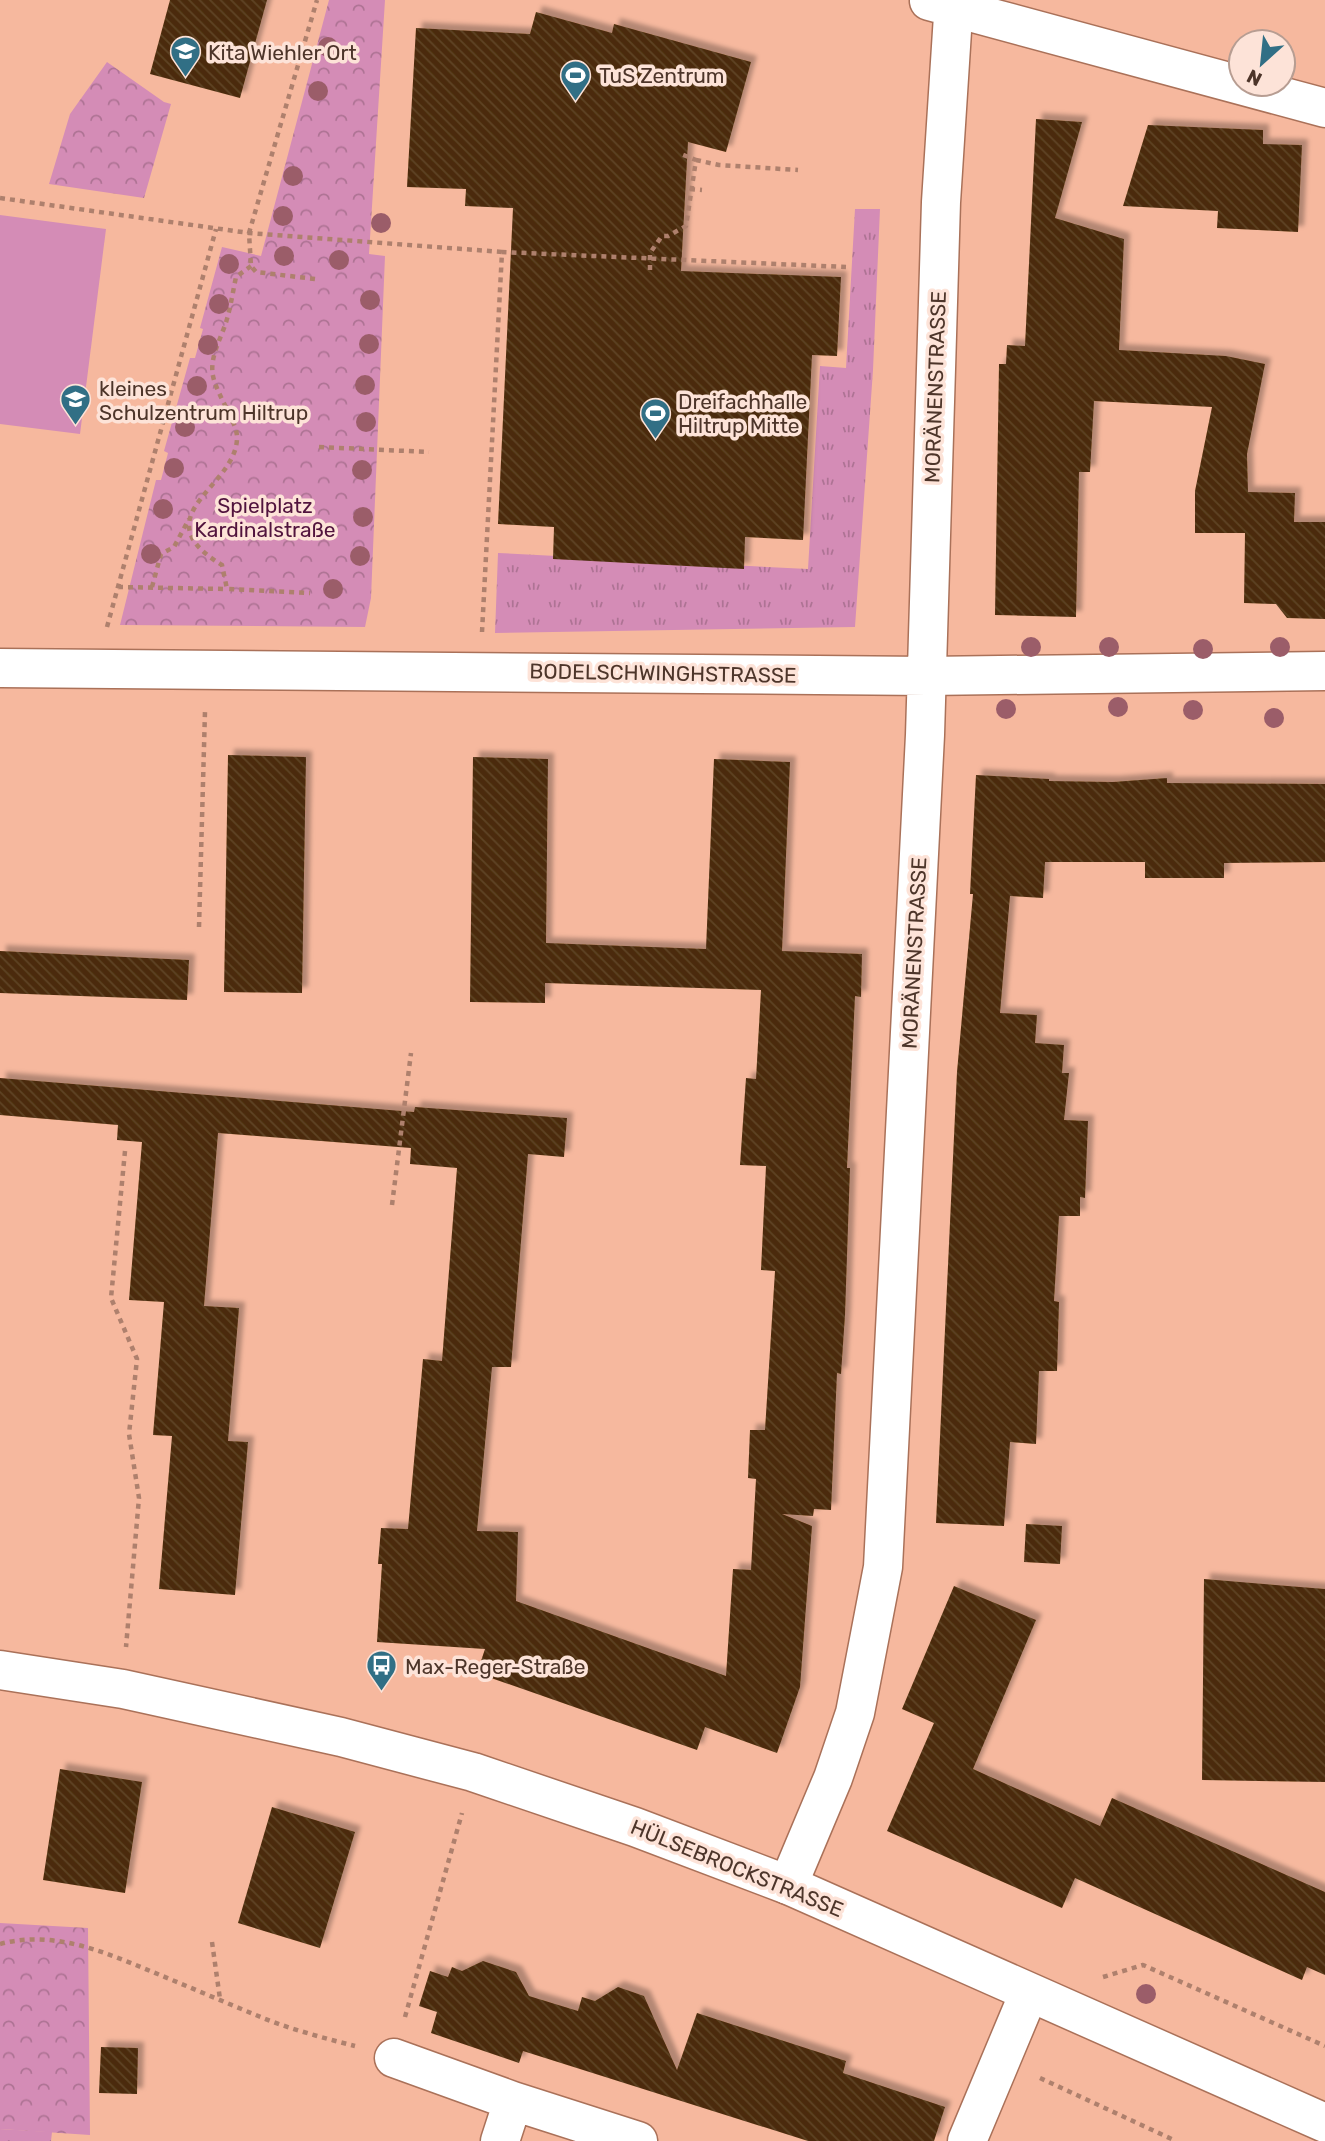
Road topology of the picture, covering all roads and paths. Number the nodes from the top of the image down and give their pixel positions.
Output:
1 (317, 0) edge
2 (944, 2) edge
3 (1325, 108) edge
4 (681, 154) dead end
5 (696, 160) junction
6 (798, 170) dead end
7 (690, 189) junction
8 (702, 190) dead end
9 (0, 198) edge
10 (216, 229) junction
11 (249, 233) junction
12 (502, 253) junction
13 (650, 259) junction
14 (251, 266) junction
15 (846, 267) dead end
16 (650, 270) dead end
17 (316, 279) dead end
18 (319, 447) dead end
19 (429, 452) dead end
20 (189, 518) junction
21 (118, 587) junction
22 (152, 587) junction
23 (227, 589) junction
24 (310, 593) dead end
25 (0, 668) edge
26 (96, 669) junction
27 (480, 671) junction
28 (1325, 671) edge
29 (927, 676) junction
30 (205, 711) dead end
31 (199, 927) dead end
32 (411, 1053) dead end
33 (125, 1151) dead end
34 (392, 1205) dead end
35 (0, 1670) edge
36 (123, 1689) junction
37 (449, 1808) dead end
38 (463, 1812) junction
39 (475, 1816) dead end
40 (788, 1885) junction
41 (212, 1942) dead end
42 (0, 1944) edge
43 (1029, 1993) junction
44 (220, 1999) junction
45 (1004, 2048) junction
46 (394, 2058) junction
47 (513, 2101) junction
48 (1325, 2123) edge
49 (500, 2141) edge
50 (638, 2141) edge
51 (967, 2141) edge
52 (1176, 2141) edge

1 - 11 path
2 - 3 street, MORÄNENSTRASSE
2 - 29 street, MORÄNENSTRASSE
4 - 5 path
5 - 6 path
5 - 7 path
7 - 8 path
7 - 13 path
9 - 10 path
10 - 11 path
10 - 21 path
11 - 12 path
11 - 14 path
12 - 13 path
12 - 27 path
13 - 15 path
13 - 16 path
14 - 17 path
14 - 20 path
18 - 19 path
20 - 22 path
20 - 23 path
21 - 22 path
21 - 26 path
22 - 23 path
23 - 24 path
25 - 26 street, BODELSCHWINGHSTRASSE
26 - 27 street, BODELSCHWINGHSTRASSE
27 - 29 street, BODELSCHWINGHSTRASSE
28 - 29 street, BODELSCHWINGHSTRASSE
29 - 40 street, MORÄNENSTRASSE
30 - 31 path
32 - 34 path
33 - 36 path
35 - 36 street, HÜLSEBROCKSTRASSE
36 - 40 street, HÜLSEBROCKSTRASSE
37 - 38 path
38 - 39 path
38 - 46 path
40 - 43 street, HÜLSEBROCKSTRASSE
41 - 44 path
42 - 44 path
43 - 45 street
43 - 48 street, HÜLSEBROCKSTRASSE
44 - 46 path
45 - 51 street
45 - 52 path
46 - 47 street
47 - 49 street
47 - 50 street

